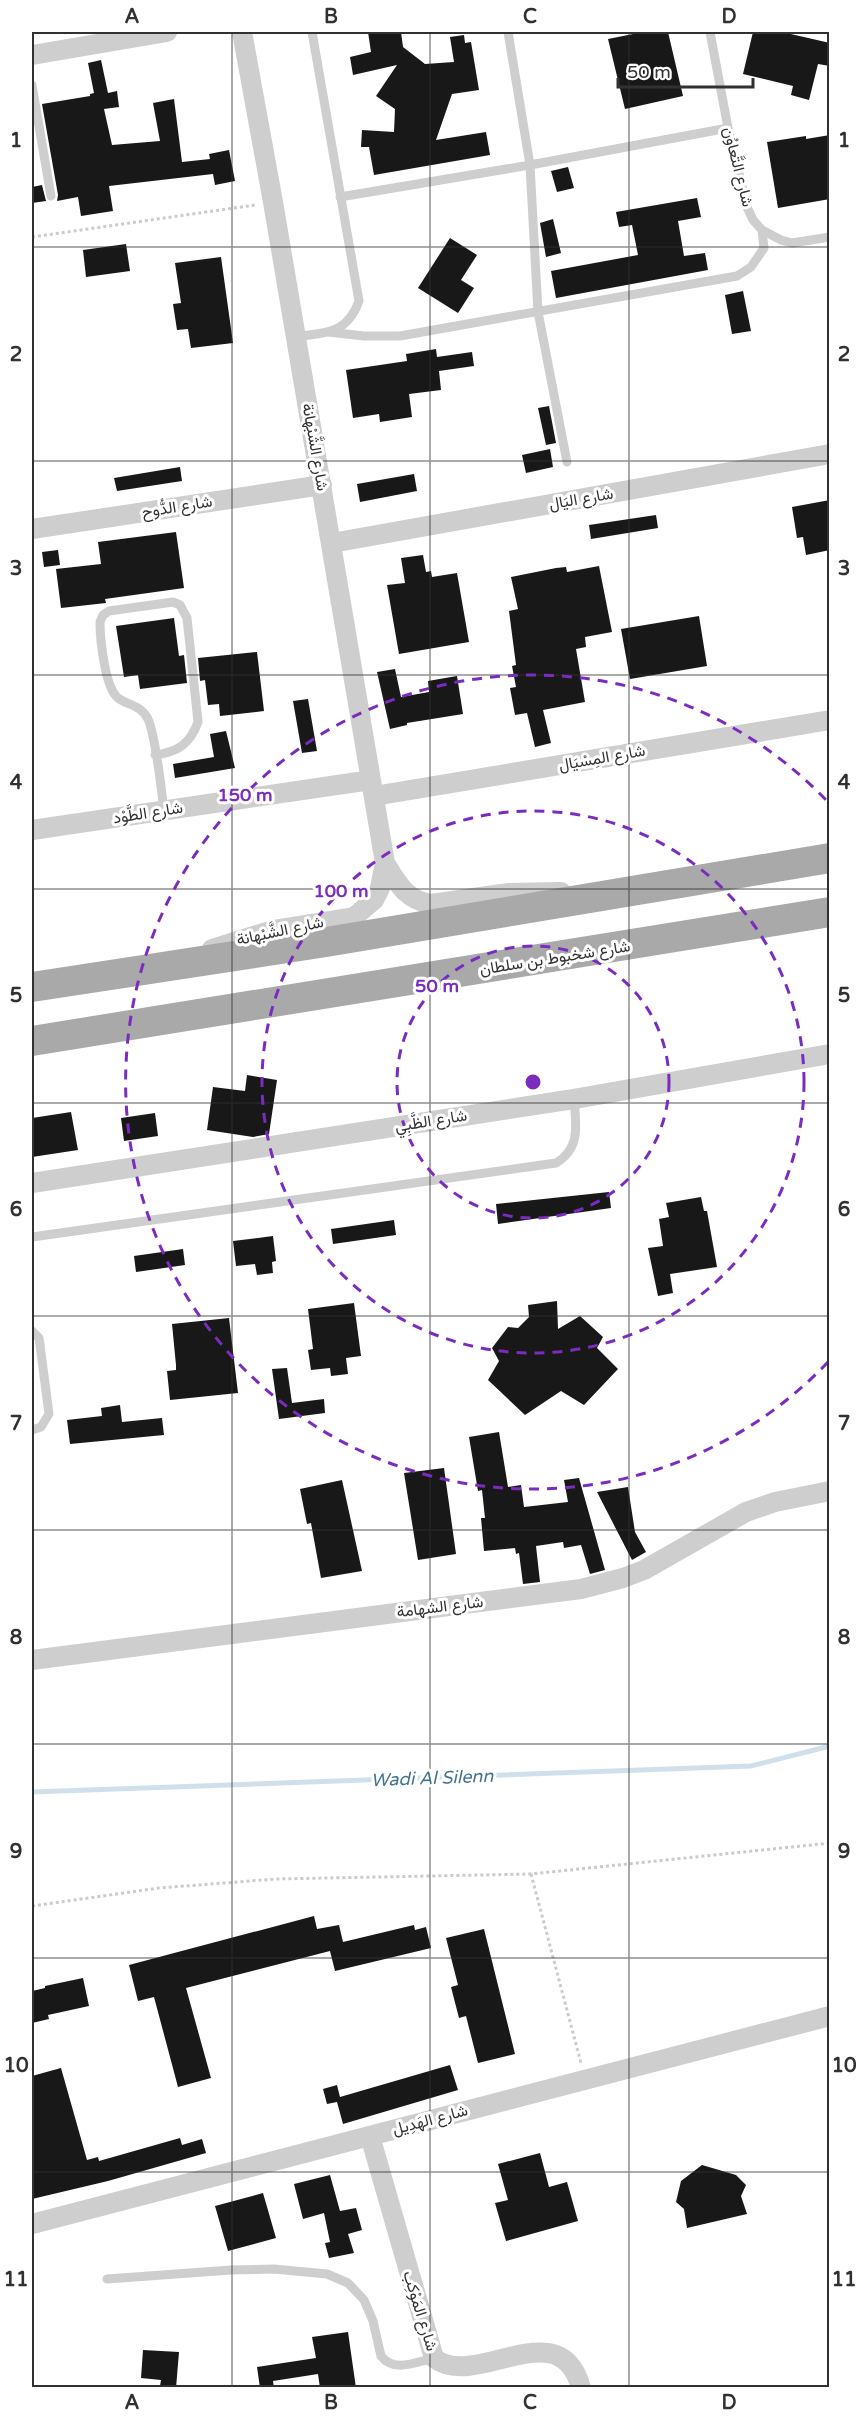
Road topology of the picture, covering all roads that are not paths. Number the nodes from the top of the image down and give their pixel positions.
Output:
1 (167, 32) edge
2 (242, 32) edge
3 (312, 32) edge
4 (508, 32) edge
5 (710, 32) edge
6 (32, 55) edge
7 (32, 85) edge
8 (728, 128) junction
9 (530, 165) junction
10 (51, 196) dead end
11 (340, 196) junction
12 (762, 230) junction
13 (830, 237) edge
14 (538, 312) junction
15 (328, 332) junction
16 (296, 337) junction
17 (830, 454) edge
18 (567, 462) dead end
19 (322, 485) junction
20 (32, 529) edge
21 (332, 543) junction
22 (830, 720) edge
23 (155, 754) junction
24 (372, 788) junction
25 (164, 810) junction
26 (32, 830) edge
27 (830, 858) edge
28 (385, 863) junction
29 (604, 897) junction
30 (830, 912) edge
31 (182, 964) junction
32 (32, 987) edge
33 (32, 1041) edge
34 (830, 1054) edge
35 (574, 1099) junction
36 (32, 1183) edge
37 (32, 1237) edge
38 (32, 1331) edge
39 (32, 1430) edge
40 (830, 1491) edge
41 (32, 1660) edge
42 (830, 2016) edge
43 (370, 2136) junction
44 (32, 2224) edge
45 (107, 2279) dead end
46 (434, 2358) junction
47 (581, 2388) edge

1 - 6 street
2 - 16 street, شارع الشَّبْهانة
3 - 11 lane
4 - 9 lane
5 - 8 lane, شارع التَّعاوُن
7 - 10 lane
8 - 9 lane
8 - 12 lane, شارع التَّعاوُن
9 - 11 lane
9 - 14 lane
11 - 15 lane
12 - 13 lane
12 - 14 lane
14 - 15 lane
14 - 18 lane
15 - 16 lane
16 - 19 street, شارع الشَّبْهانة
17 - 21 street, شارع اليَال
19 - 20 street, شارع الدُّوح
19 - 21 street, شارع الشَّبْهانة
21 - 24 street, شارع الشَّبْهانة
22 - 24 street, شارع المِسْيَال
23 - 23 lane
23 - 25 lane
24 - 25 street, شارع الطَّوْد
24 - 28 street, شارع الشَّبْهانة
25 - 26 street, شارع الطَّوْد
27 - 29 main road
28 - 29 street, شارع الشَّبْهانة
28 - 31 street, شارع الشَّبْهانة
29 - 31 main road
30 - 33 main road, شارع شخبوط بن سلطان
31 - 32 main road
34 - 35 street, شارع الظَّبِي
35 - 36 street, شارع الظَّبِي
35 - 37 lane
38 - 39 lane
40 - 41 street, شارع الشهامة
42 - 43 street, شارع الهَدِيل
43 - 44 street, شارع الهَدِيل
43 - 46 street, شارع المَوْكِب
45 - 46 lane
46 - 47 street, شارع المَوْكِب

